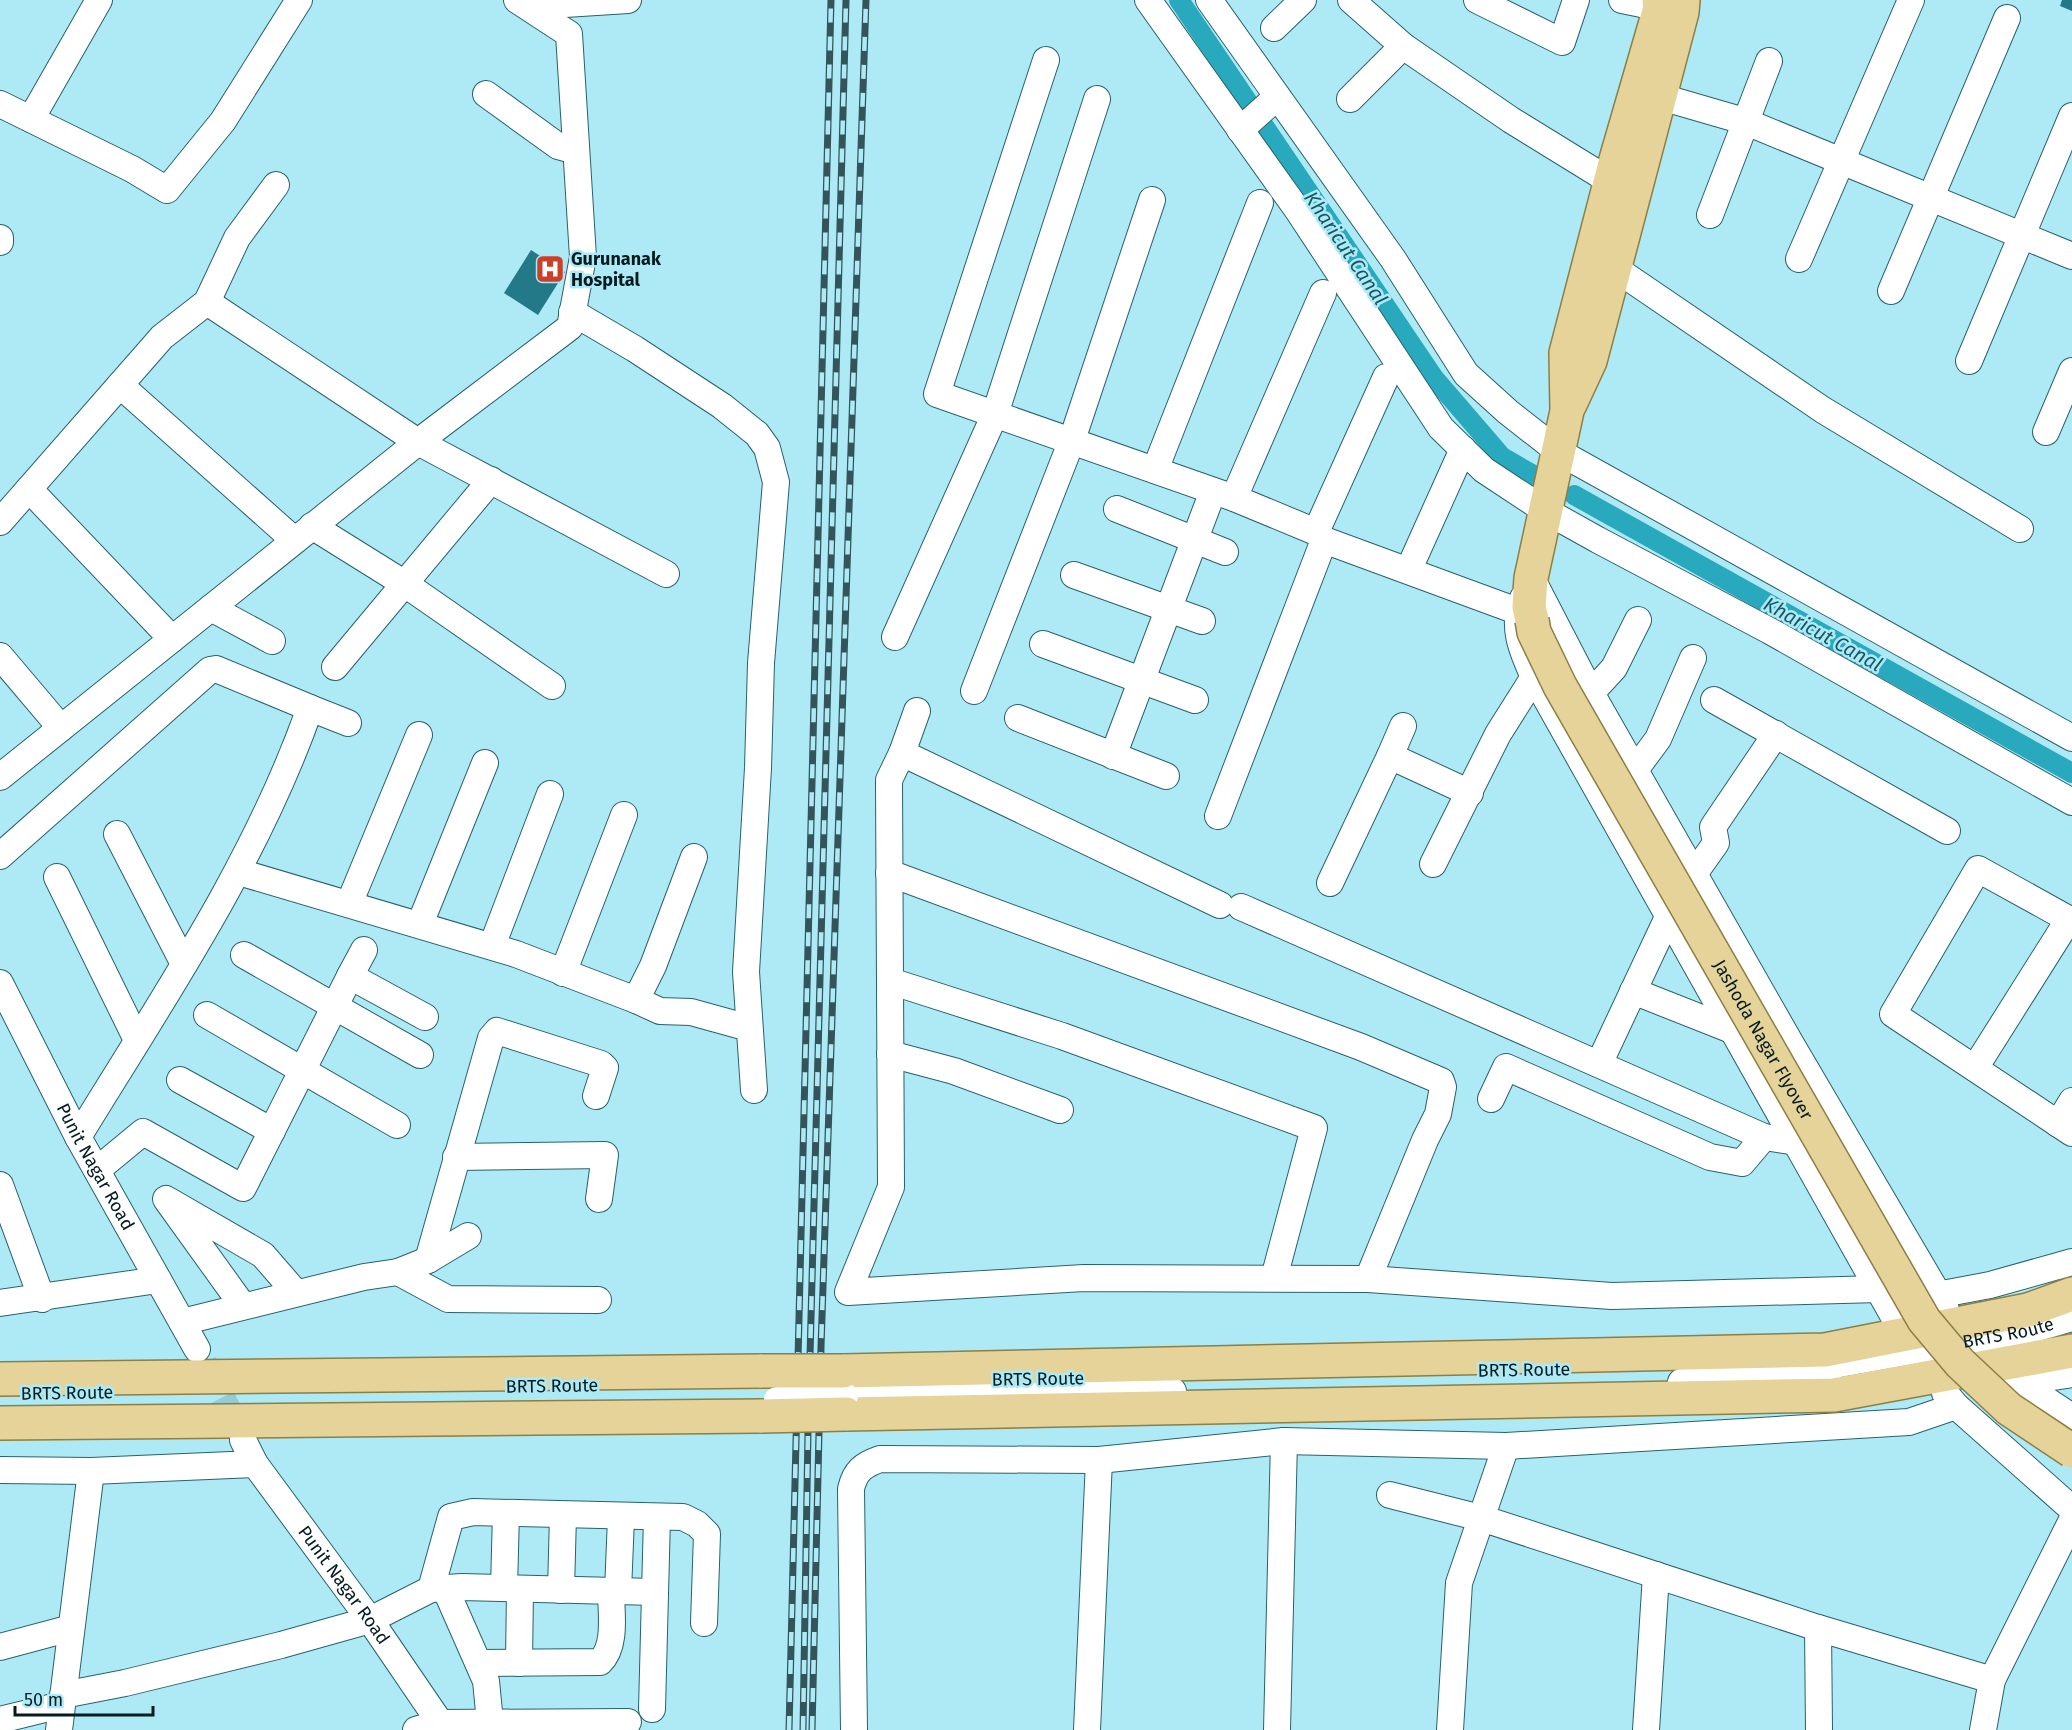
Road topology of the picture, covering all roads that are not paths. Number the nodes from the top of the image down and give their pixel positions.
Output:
1 (99, 0) edge
2 (299, 0) edge
3 (517, 0) edge
4 (628, 0) edge
5 (1148, 0) edge
6 (1209, 0) edge
7 (1303, 0) edge
8 (1351, 0) edge
9 (1477, 0) edge
10 (1576, 0) edge
11 (1622, 0) edge
12 (1911, 0) edge
13 (1671, 5) edge
14 (549, 8) edge
15 (2007, 18) dead end
16 (1274, 28) dead end
17 (1403, 46) junction
18 (1046, 60) dead end
19 (1769, 61) dead end
20 (1647, 93) junction
21 (486, 94) dead end
22 (1278, 97) junction
23 (1097, 99) dead end
24 (1350, 99) dead end
25 (0, 104) edge
26 (2072, 116) edge
27 (31, 119) junction
28 (1744, 121) junction
29 (1240, 130) junction
30 (576, 151) junction
31 (1841, 161) junction
32 (1610, 181) junction
33 (276, 185) dead end
34 (1931, 198) junction
35 (1152, 200) dead end
36 (1260, 203) dead end
37 (1710, 215) dead end
38 (2022, 235) junction
39 (2072, 256) edge
40 (1799, 259) dead end
41 (1613, 267) junction
42 (1891, 291) dead end
43 (1323, 293) dead end
44 (207, 302) junction
45 (572, 312) junction
46 (1969, 361) dead end
47 (2072, 371) edge
48 (1386, 377) dead end
49 (120, 385) junction
50 (1567, 411) junction
51 (995, 414) junction
52 (2046, 432) dead end
53 (1072, 440) junction
54 (418, 442) junction
55 (1463, 449) junction
56 (1559, 452) junction
57 (1155, 470) junction
58 (491, 480) junction
59 (29, 489) junction
60 (1223, 494) junction
61 (1117, 509) dead end
62 (1546, 511) junction
63 (0, 522) edge
64 (2020, 529) dead end
65 (303, 533) junction
66 (1320, 536) junction
67 (1195, 539) junction
68 (1225, 552) dead end
69 (1409, 569) junction
70 (666, 574) dead end
71 (1074, 575) dead end
72 (1531, 578) junction
73 (405, 584) junction
74 (211, 608) junction
75 (1169, 610) junction
76 (1525, 615) junction
77 (1638, 620) dead end
78 (1202, 621) dead end
79 (896, 637) dead end
80 (171, 639) junction
81 (272, 641) dead end
82 (1043, 644) dead end
83 (0, 656) edge
84 (1693, 658) dead end
85 (335, 668) dead end
86 (1534, 677) junction
87 (1142, 680) junction
88 (552, 686) dead end
89 (974, 691) dead end
90 (1591, 693) junction
91 (1195, 700) dead end
92 (1714, 700) dead end
93 (310, 708) junction
94 (916, 711) dead end
95 (1018, 718) dead end
96 (348, 723) dead end
97 (1403, 726) dead end
98 (61, 728) junction
99 (1776, 734) junction
100 (419, 735) dead end
101 (2072, 738) edge
102 (902, 753) junction
103 (1113, 756) junction
104 (1390, 756) junction
105 (485, 763) dead end
106 (1635, 770) junction
107 (1166, 776) dead end
108 (0, 777) edge
109 (1470, 793) junction
110 (550, 794) dead end
111 (2072, 802) edge
112 (624, 815) dead end
113 (1218, 816) dead end
114 (1947, 831) dead end
115 (117, 834) dead end
116 (0, 856) edge
117 (694, 857) dead end
118 (1433, 864) dead end
119 (238, 872) junction
120 (889, 873) junction
121 (1694, 874) junction
122 (57, 878) dead end
123 (1330, 883) dead end
124 (349, 904) junction
125 (1669, 915) junction
126 (2070, 920) edge
127 (420, 924) junction
128 (492, 946) junction
129 (364, 950) dead end
130 (244, 955) dead end
131 (184, 964) junction
132 (563, 973) junction
133 (350, 976) junction
134 (890, 981) junction
135 (0, 983) edge
136 (1633, 991) junction
137 (636, 1000) junction
138 (335, 1006) junction
139 (207, 1015) dead end
140 (425, 1017) dead end
141 (749, 1028) junction
142 (1734, 1031) junction
143 (137, 1040) junction
144 (890, 1054) junction
145 (420, 1055) dead end
146 (1599, 1064) junction
147 (1975, 1068) junction
148 (303, 1070) junction
149 (180, 1080) dead end
150 (754, 1090) dead end
151 (596, 1096) dead end
152 (1491, 1100) dead end
153 (2072, 1101) edge
154 (1060, 1110) dead end
155 (397, 1125) dead end
156 (2065, 1128) edge
157 (272, 1131) junction
158 (78, 1137) junction
159 (1764, 1137) junction
160 (1797, 1142) junction
161 (456, 1157) junction
162 (97, 1170) junction
163 (0, 1185) edge
164 (599, 1199) dead end
165 (468, 1236) dead end
166 (428, 1260) junction
167 (2072, 1262) edge
168 (398, 1272) junction
169 (1274, 1278) junction
170 (1368, 1279) junction
171 (158, 1280) junction
172 (1879, 1289) junction
173 (296, 1293) junction
174 (2072, 1294) edge
175 (1936, 1295) junction
176 (42, 1299) junction
177 (598, 1300) dead end
178 (0, 1303) edge
179 (243, 1306) junction
180 (2072, 1318) edge
181 (182, 1322) junction
182 (2072, 1330) edge
183 (197, 1349) tunnel mouth
184 (2072, 1351) edge
185 (1987, 1352) junction
186 (1917, 1356) junction
187 (2072, 1374) edge
188 (0, 1379) edge
189 (845, 1391) junction
190 (762, 1393) junction
191 (0, 1395) edge
192 (1956, 1406) junction
193 (0, 1412) edge
194 (2072, 1418) edge
195 (0, 1424) edge
196 (243, 1440) tunnel mouth
197 (1284, 1441) junction
198 (1506, 1446) junction
199 (2072, 1451) edge
200 (1099, 1460) junction
201 (255, 1464) junction
202 (0, 1470) edge
203 (91, 1471) junction
204 (1390, 1495) dead end
205 (2072, 1509) edge
206 (506, 1514) junction
207 (563, 1515) junction
208 (657, 1517) junction
209 (621, 1518) junction
210 (1481, 1518) junction
211 (2072, 1520) edge
212 (1656, 1575) junction
213 (438, 1588) junction
214 (512, 1588) junction
215 (561, 1590) junction
216 (615, 1591) junction
217 (655, 1592) junction
218 (370, 1620) junction
219 (704, 1623) dead end
220 (71, 1628) junction
221 (1818, 1628) junction
222 (0, 1647) edge
223 (479, 1663) junction
224 (519, 1663) junction
225 (1992, 1680) junction
226 (652, 1709) dead end
227 (61, 1710) edge
228 (0, 1719) edge
229 (490, 1722) junction
230 (628, 1722) dead end
231 (433, 1728) edge
232 (854, 1730) edge
233 (1087, 1730) edge
234 (1277, 1730) edge
235 (1450, 1730) edge
236 (1646, 1730) edge
237 (1819, 1730) edge
238 (1983, 1730) edge

1 - 27 street
2 - 27 street
3 - 14 street
4 - 14 street
5 - 29 street
6 - 22 street
7 - 16 street
8 - 17 street
9 - 10 street
11 - 13 street
12 - 31 street
13 - 20 main road
14 - 30 street
15 - 34 street
17 - 24 street
17 - 32 street
18 - 51 street
19 - 28 street
20 - 28 street
20 - 32 main road
20 - 41 main road
21 - 30 street
22 - 29 street
22 - 56 street
23 - 51 street
25 - 27 street
26 - 38 street
28 - 31 street
28 - 37 street
29 - 55 street
30 - 45 street
31 - 34 street
31 - 40 street
32 - 50 main road
33 - 44 street
34 - 38 street
34 - 42 street
35 - 53 street
36 - 57 street
38 - 39 street
38 - 46 street
41 - 50 main road
41 - 64 street
43 - 60 street
44 - 49 street
44 - 54 street
45 - 54 street
45 - 141 street
47 - 52 street
48 - 66 street
49 - 59 street
49 - 65 street
50 - 56 main road, Jashoda Nagar Flyover
51 - 53 street
51 - 79 street
53 - 57 street
53 - 89 street
54 - 58 street
54 - 65 street
55 - 62 street
55 - 69 street
56 - 62 main road, Jashoda Nagar Flyover
56 - 101 street
57 - 60 street
58 - 70 street
58 - 73 street
59 - 63 street
59 - 80 street
60 - 66 street
60 - 67 street
61 - 67 street
62 - 72 main road, Jashoda Nagar Flyover
62 - 111 street
65 - 73 street
65 - 74 street
66 - 69 street
66 - 113 street
67 - 68 street
67 - 75 street
69 - 76 street
71 - 75 street
72 - 76 main road, Jashoda Nagar Flyover
72 - 90 street
73 - 85 street
73 - 88 street
74 - 80 street
74 - 81 street
75 - 78 street
75 - 87 street
76 - 86 street
76 - 199 main road, Jashoda Nagar Flyover, bridge
77 - 90 street
80 - 98 street
82 - 87 street
83 - 98 street
84 - 106 street
86 - 109 street
86 - 125 street
87 - 91 street
87 - 103 street
90 - 106 street
92 - 99 street
93 - 96 street
93 - 116 street
93 - 119 street
94 - 102 street
95 - 103 street
97 - 104 street
98 - 108 street
99 - 114 street
99 - 121 street
100 - 124 street
102 - 120 street
102 - 146 street
103 - 107 street
104 - 109 street
104 - 123 street
105 - 127 street
106 - 121 street
109 - 118 street
110 - 128 street
112 - 132 street
115 - 131 street
117 - 137 street
119 - 124 street
119 - 131 street
120 - 134 street
120 - 170 street
121 - 175 street
122 - 143 street
124 - 127 street
125 - 136 street
125 - 142 street
126 - 147 street
126 - 147 street
127 - 128 street
128 - 132 street
129 - 133 street
130 - 138 street
131 - 143 street
132 - 137 street
133 - 138 street
133 - 140 street
134 - 144 street
134 - 169 street
135 - 158 street, Punit Nagar Road
136 - 142 street
136 - 146 street
137 - 141 street
138 - 145 street
138 - 148 street
139 - 148 street
141 - 150 street
142 - 160 street
143 - 158 street
144 - 154 street
144 - 169 street
146 - 159 street
147 - 156 street
148 - 155 street
148 - 157 street
149 - 157 street
151 - 161 street
152 - 159 street
153 - 156 street
157 - 162 street
158 - 162 street, Punit Nagar Road
159 - 160 street
160 - 172 street
161 - 164 street
161 - 166 street
162 - 171 street, Punit Nagar Road
163 - 176 street
165 - 166 street
166 - 168 street
167 - 175 street
168 - 173 street
168 - 177 street
169 - 170 street
170 - 172 street
171 - 176 street
171 - 181 street, Punit Nagar Road
172 - 175 street
172 - 186 street
173 - 179 street
173 - 179 street
174 - 185 main road
175 - 185 street
176 - 178 street
179 - 181 street
180 - 185 street, BRTS Route
181 - 183 street, Punit Nagar Road
182 - 185 street, BRTS Route
184 - 185 main road
185 - 186 main road
185 - 186 main road
185 - 187 street
185 - 194 street
186 - 189 main road
186 - 189 main road
186 - 192 street
188 - 190 main road
189 - 190 main road, bridge
189 - 190 main road, bridge
190 - 191 street, BRTS Route
190 - 193 street, BRTS Route
190 - 195 main road
192 - 198 street
192 - 205 street
196 - 201 street, Punit Nagar Road
197 - 198 street
197 - 200 street
197 - 234 street
198 - 210 street
200 - 232 street
200 - 233 street
201 - 203 street
201 - 218 street, Punit Nagar Road
202 - 203 street
203 - 220 street
204 - 210 street
206 - 207 street
206 - 213 street
206 - 214 street
207 - 209 street
207 - 215 street
208 - 209 street
208 - 217 street
208 - 219 street
209 - 216 street
210 - 212 street
210 - 235 street
211 - 225 street
212 - 221 street
212 - 236 street
213 - 214 street
213 - 218 street
213 - 223 street
214 - 215 street
214 - 224 street
215 - 216 street
216 - 217 street
216 - 224 street
217 - 226 street
218 - 227 street
218 - 231 street, Punit Nagar Road
220 - 222 street
220 - 227 street
221 - 225 street
221 - 237 street
223 - 224 street
223 - 229 street
225 - 238 street
227 - 228 street
229 - 230 street
229 - 231 street

